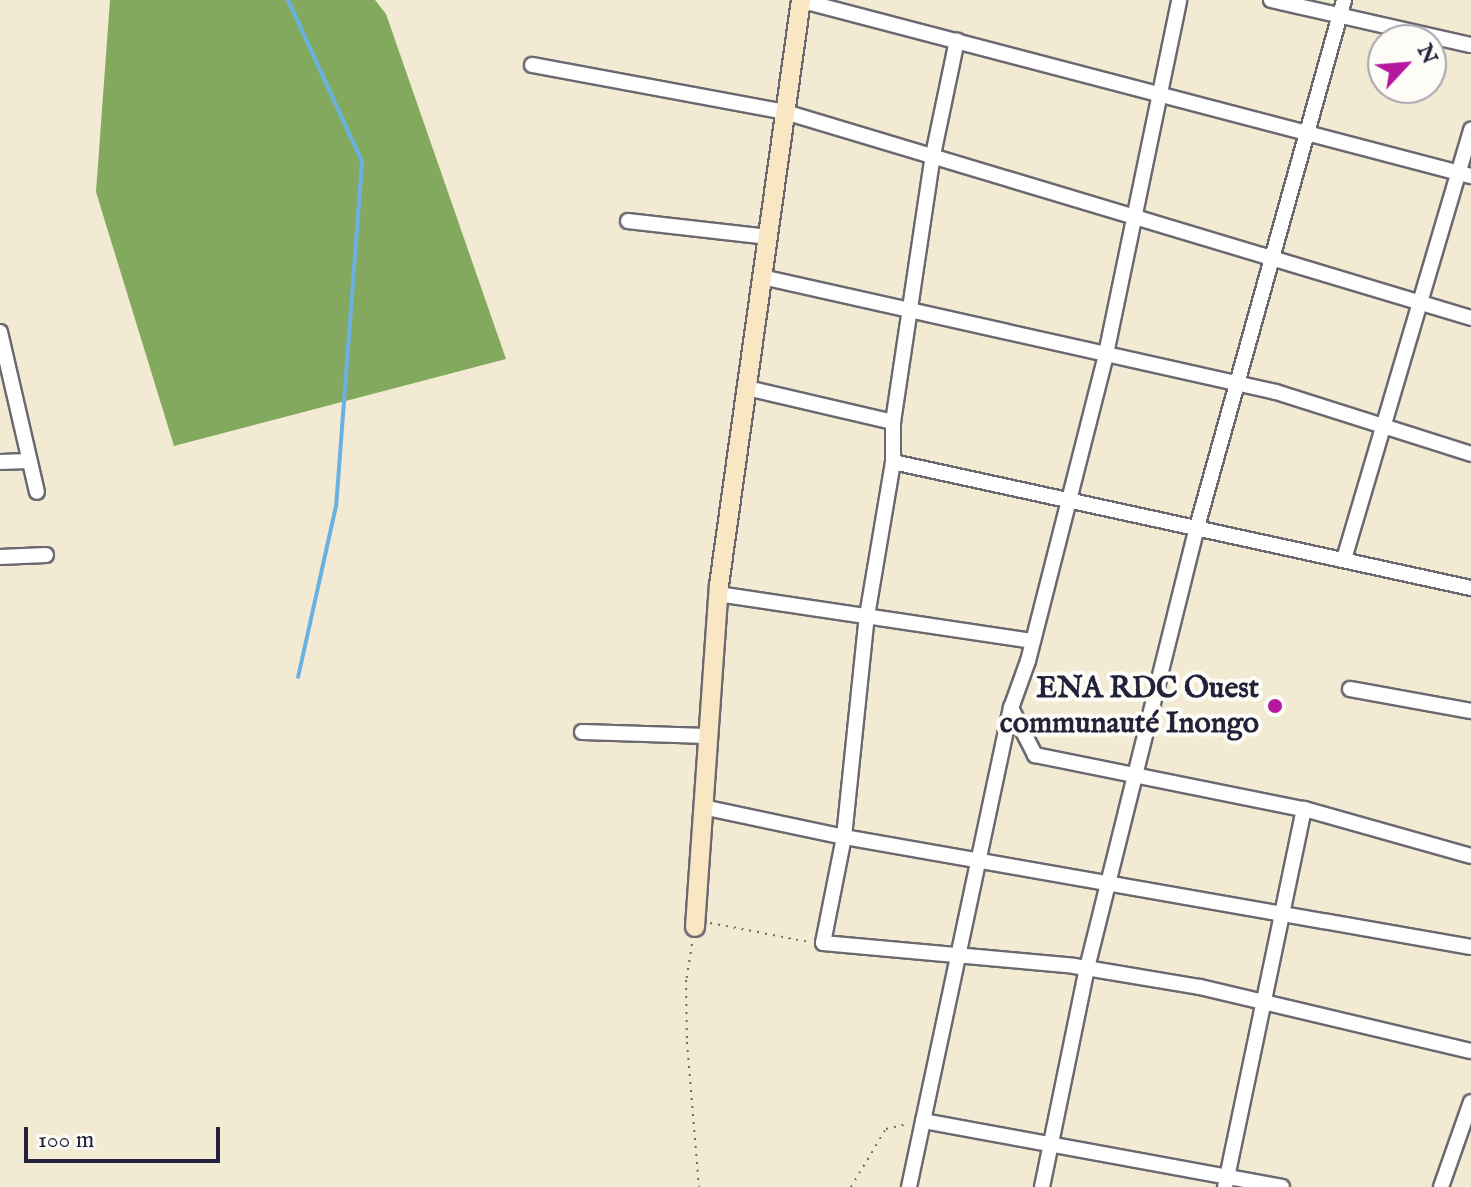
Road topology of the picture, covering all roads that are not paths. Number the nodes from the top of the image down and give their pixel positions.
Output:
1 (800, 0) edge
2 (1179, 0) edge
3 (1271, 0) edge
4 (1344, 0) edge
5 (1338, 18) junction
6 (957, 40) junction
7 (1471, 45) edge
8 (532, 65) dead end
9 (1158, 91) junction
10 (785, 112) junction
11 (1306, 129) junction
12 (1471, 129) edge
13 (933, 155) junction
14 (1455, 172) junction
15 (1471, 176) edge
16 (1136, 215) junction
17 (628, 221) dead end
18 (768, 237) junction
19 (1269, 256) junction
20 (762, 277) junction
21 (1421, 302) junction
22 (914, 311) junction
23 (1471, 318) edge
24 (0, 332) edge
25 (1106, 354) junction
26 (1235, 383) junction
27 (747, 388) junction
28 (893, 422) junction
29 (1384, 427) junction
30 (1471, 454) edge
31 (28, 461) junction
32 (0, 462) edge
33 (893, 462) junction
34 (37, 492) dead end
35 (1065, 499) junction
36 (1197, 527) junction
37 (46, 555) dead end
38 (0, 557) edge
39 (1344, 559) junction
40 (1471, 588) edge
41 (718, 594) junction
42 (867, 616) junction
43 (1032, 641) junction
44 (1350, 689) dead end
45 (1011, 708) junction
46 (1471, 711) edge
47 (582, 732) dead end
48 (708, 736) junction
49 (1136, 776) junction
50 (703, 807) junction
51 (1304, 809) junction
52 (844, 837) junction
53 (1471, 856) edge
54 (982, 860) junction
55 (1108, 881) junction
56 (1286, 915) junction
57 (695, 923) road end
58 (1471, 947) edge
59 (960, 952) junction
60 (1087, 968) junction
61 (1264, 1005) junction
62 (1471, 1051) edge
63 (1471, 1102) edge
64 (923, 1121) junction
65 (1050, 1145) junction
66 (1226, 1183) edge
67 (909, 1187) edge
68 (1042, 1187) edge
69 (1282, 1187) edge
70 (1441, 1187) edge

1 - 6 street
1 - 10 street
2 - 9 street
3 - 5 street
4 - 5 street
5 - 7 street
5 - 11 street
6 - 9 street
6 - 13 street
8 - 10 street
9 - 11 street
9 - 16 street
10 - 13 street
10 - 18 street
11 - 14 street
11 - 19 street
12 - 14 street
13 - 16 street
13 - 22 street
14 - 15 street
14 - 21 street
16 - 19 street
16 - 25 street
17 - 18 street
18 - 20 street
19 - 21 street
19 - 26 street
20 - 22 street
20 - 27 street
21 - 23 street
21 - 29 street
22 - 25 street
22 - 28 street
24 - 31 street
25 - 26 street
25 - 35 street
26 - 29 street
26 - 36 street
27 - 28 street
27 - 41 street
28 - 33 street
29 - 30 street
29 - 39 street
31 - 32 street
31 - 34 street
33 - 35 street
33 - 42 street
35 - 36 street
35 - 43 street
36 - 39 street
36 - 49 street
37 - 38 street
39 - 40 street
41 - 42 street
41 - 48 street
42 - 43 street
42 - 52 street
43 - 45 street
44 - 46 street
45 - 49 street
45 - 54 street
47 - 48 street
48 - 50 street
49 - 51 street
49 - 55 street
50 - 52 street
50 - 57 street
51 - 53 street
51 - 56 street
52 - 54 street
52 - 59 street
54 - 55 street
54 - 59 street
55 - 56 street
55 - 60 street
56 - 58 street
56 - 61 street
59 - 60 street
59 - 64 street
60 - 61 street
60 - 65 street
61 - 62 street
61 - 66 street
63 - 70 street
64 - 65 street
64 - 67 street
65 - 66 street
65 - 68 street
66 - 69 street

